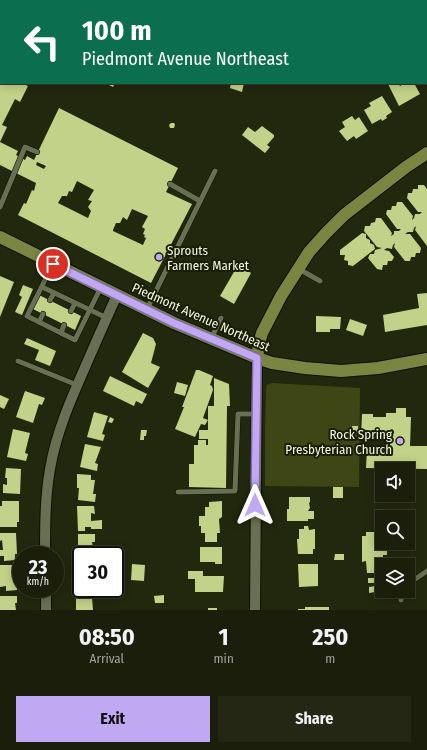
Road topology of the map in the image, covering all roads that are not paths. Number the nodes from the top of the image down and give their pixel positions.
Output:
1 (37, 152) dead end
2 (427, 153) edge
3 (215, 172) dead end
4 (170, 184) dead end
5 (200, 201) junction
6 (0, 208) edge
7 (0, 237) edge
8 (53, 264) junction
9 (298, 268) junction
10 (320, 281) dead end
11 (42, 287) junction
12 (101, 287) junction
13 (54, 293) junction
14 (117, 295) junction
15 (50, 300) dead end
16 (75, 302) junction
17 (91, 310) junction
18 (146, 310) junction
19 (71, 311) dead end
20 (43, 314) dead end
21 (107, 318) junction
22 (221, 318) dead end
23 (39, 322) junction
24 (64, 325) dead end
25 (61, 333) junction
26 (211, 339) junction
27 (257, 358) junction
28 (427, 359) edge
29 (18, 360) dead end
30 (77, 385) junction
31 (256, 414) junction
32 (178, 492) dead end
33 (45, 546) edge
34 (427, 571) edge
35 (415, 579) edge
36 (46, 598) edge
37 (46, 610) edge
38 (255, 610) edge

1 - 6 lane
2 - 9 main road
3 - 5 lane
4 - 5 lane
5 - 18 lane
7 - 8 main road, Piedmont Avenue Northeast
8 - 11 lane
8 - 12 main road, Piedmont Avenue Northeast
9 - 10 lane
9 - 27 main road
11 - 13 lane
11 - 23 lane
12 - 14 main road, Piedmont Avenue Northeast
12 - 17 lane
13 - 15 lane
13 - 16 lane
14 - 18 main road, Piedmont Avenue Northeast
14 - 21 street
16 - 17 lane
16 - 19 lane
17 - 21 lane
17 - 25 lane
18 - 26 main road, Piedmont Avenue Northeast
20 - 23 lane
21 - 30 street
22 - 26 lane
23 - 25 lane
24 - 25 lane
26 - 27 main road, Piedmont Avenue Northeast
27 - 28 main road, Piedmont Avenue Northeast
27 - 31 street
29 - 30 lane
30 - 33 street
31 - 32 lane
31 - 38 street
34 - 35 lane
36 - 37 street

